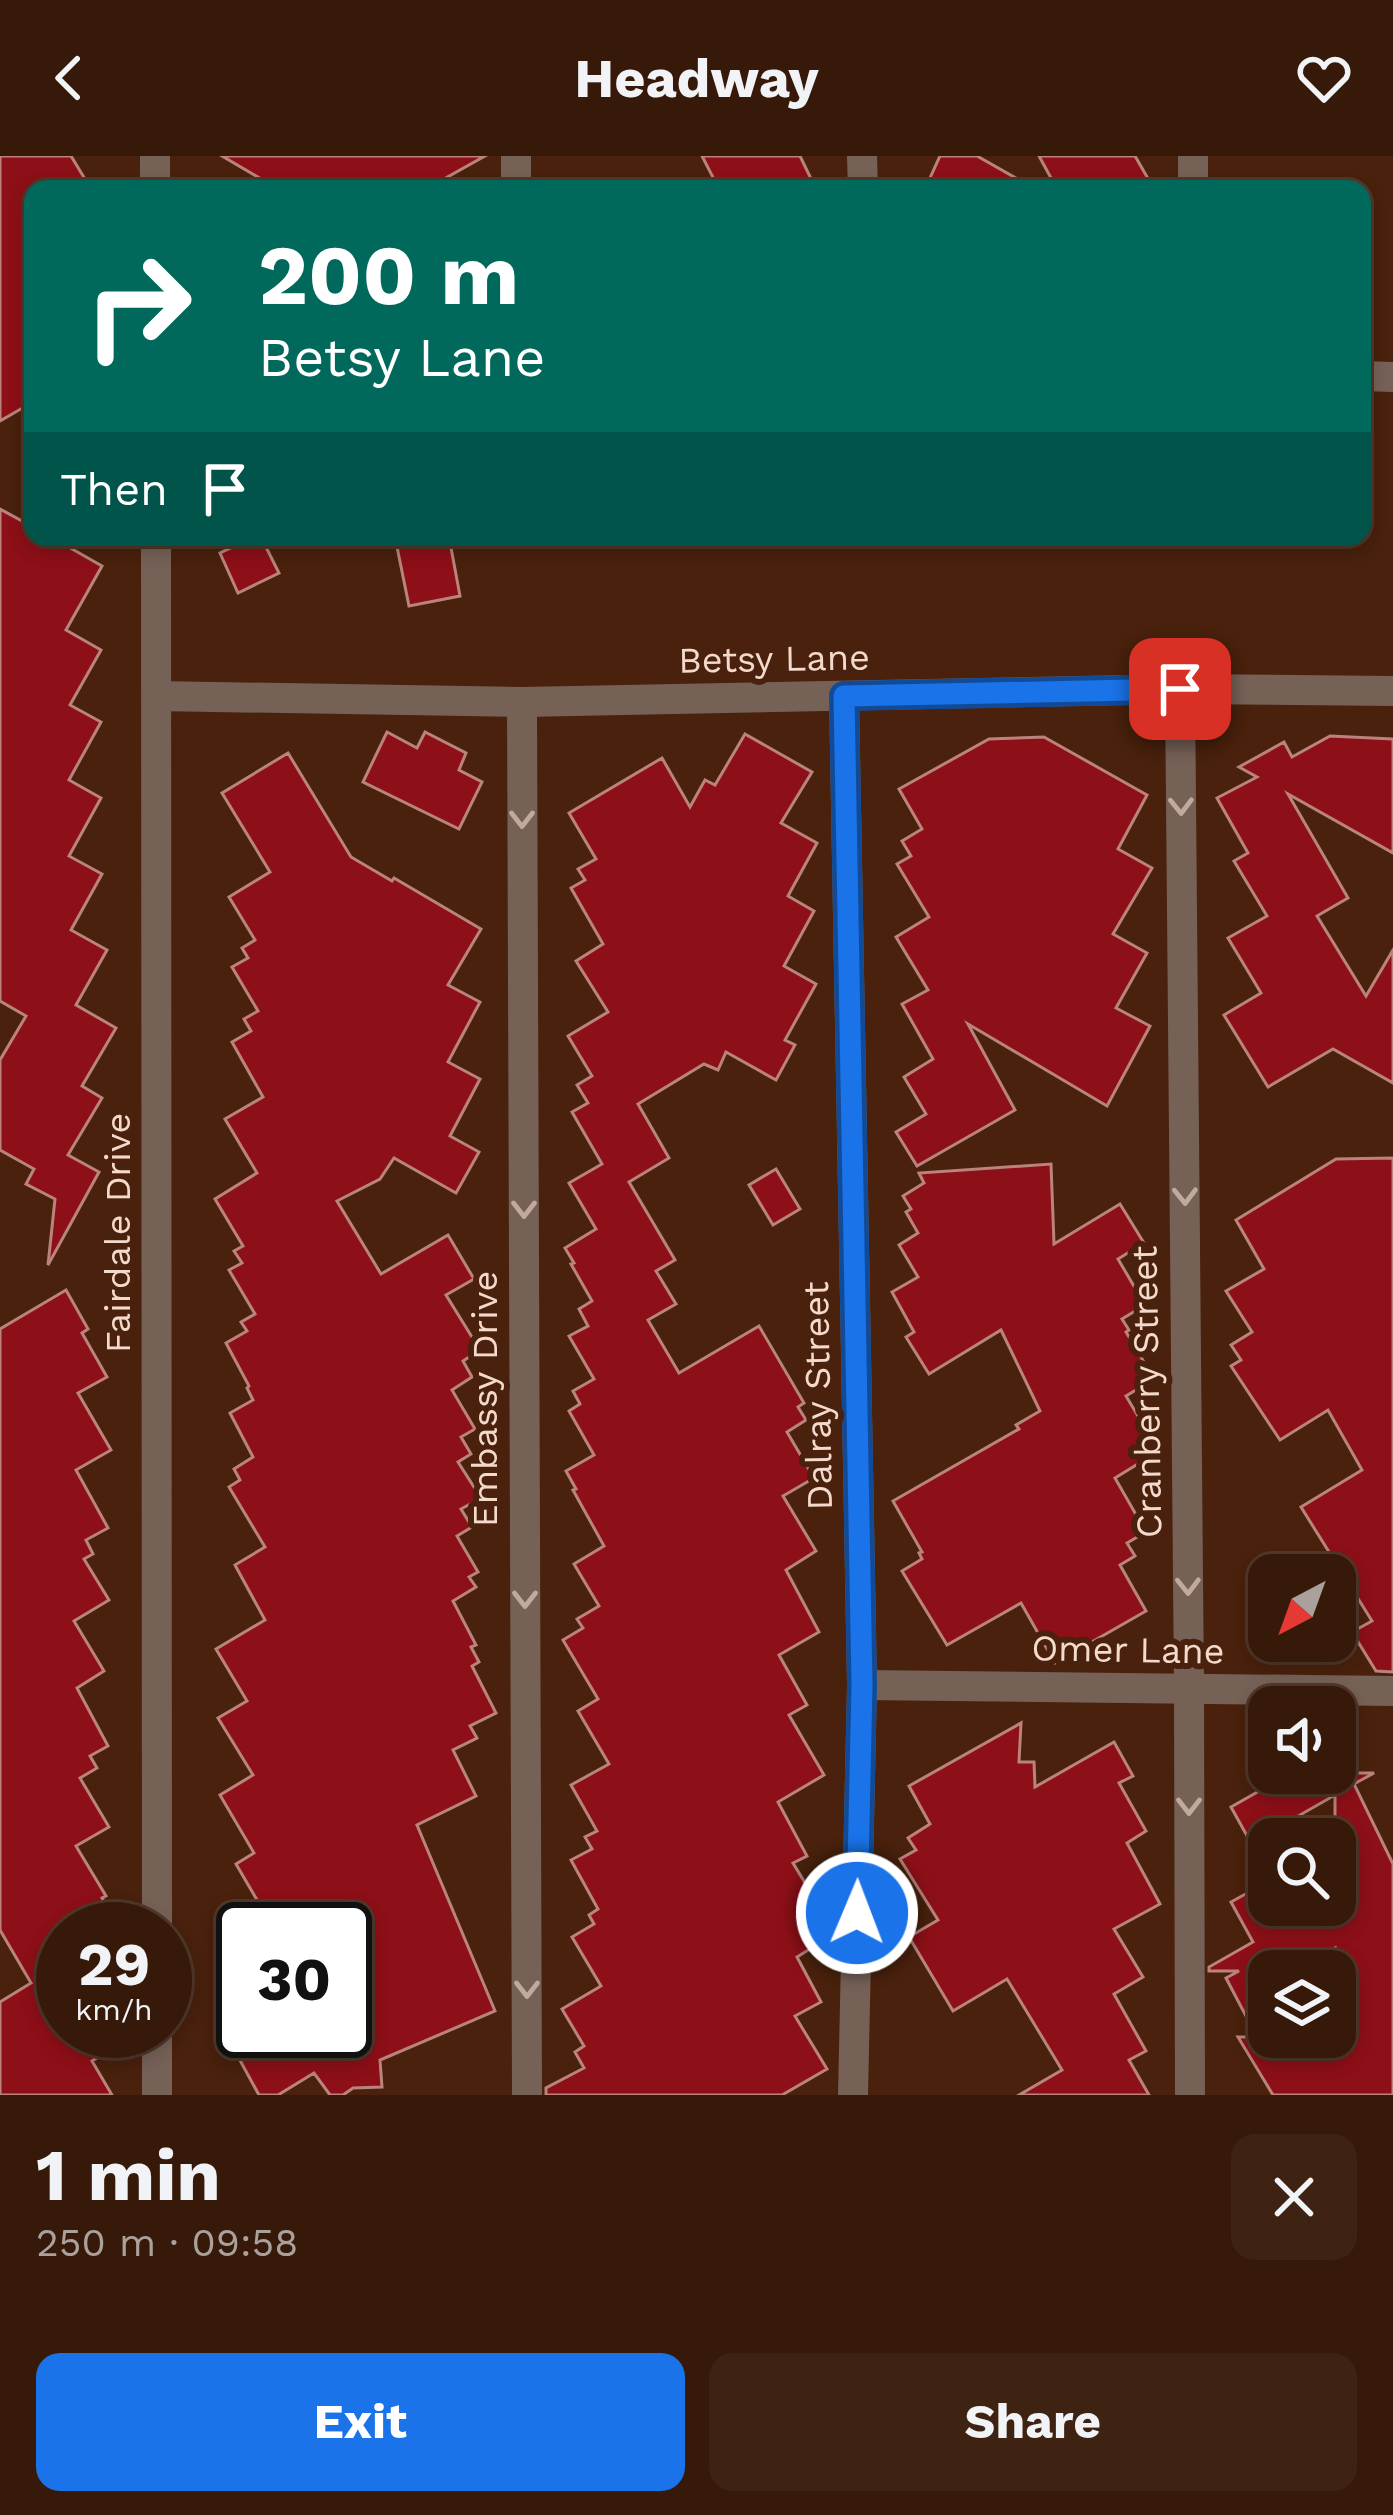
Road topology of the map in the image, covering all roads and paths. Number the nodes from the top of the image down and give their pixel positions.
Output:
1 (156, 546) edge
2 (1180, 689) junction
3 (1393, 691) edge
4 (157, 696) junction
5 (844, 696) junction
6 (522, 702) junction
7 (862, 1685) junction
8 (1189, 1690) junction
9 (1393, 1691) edge
10 (157, 1902) edge
11 (157, 2058) edge
12 (157, 2095) edge
13 (527, 2095) edge
14 (853, 2095) edge
15 (1190, 2095) edge

1 - 4 street, Fairdale Drive
2 - 3 street, Betsy Lane
2 - 5 street, Betsy Lane
2 -> 8 street, Cranberry Street
4 - 6 street, Betsy Lane
4 - 10 street, Fairdale Drive
5 - 6 street, Betsy Lane
5 - 7 street, Dalray Street
6 -> 13 street, Embassy Drive
7 - 8 street, Omer Lane
7 - 14 street, Dalray Street
8 - 9 street, Omer Lane
8 -> 15 street, Cranberry Street
11 - 12 street

